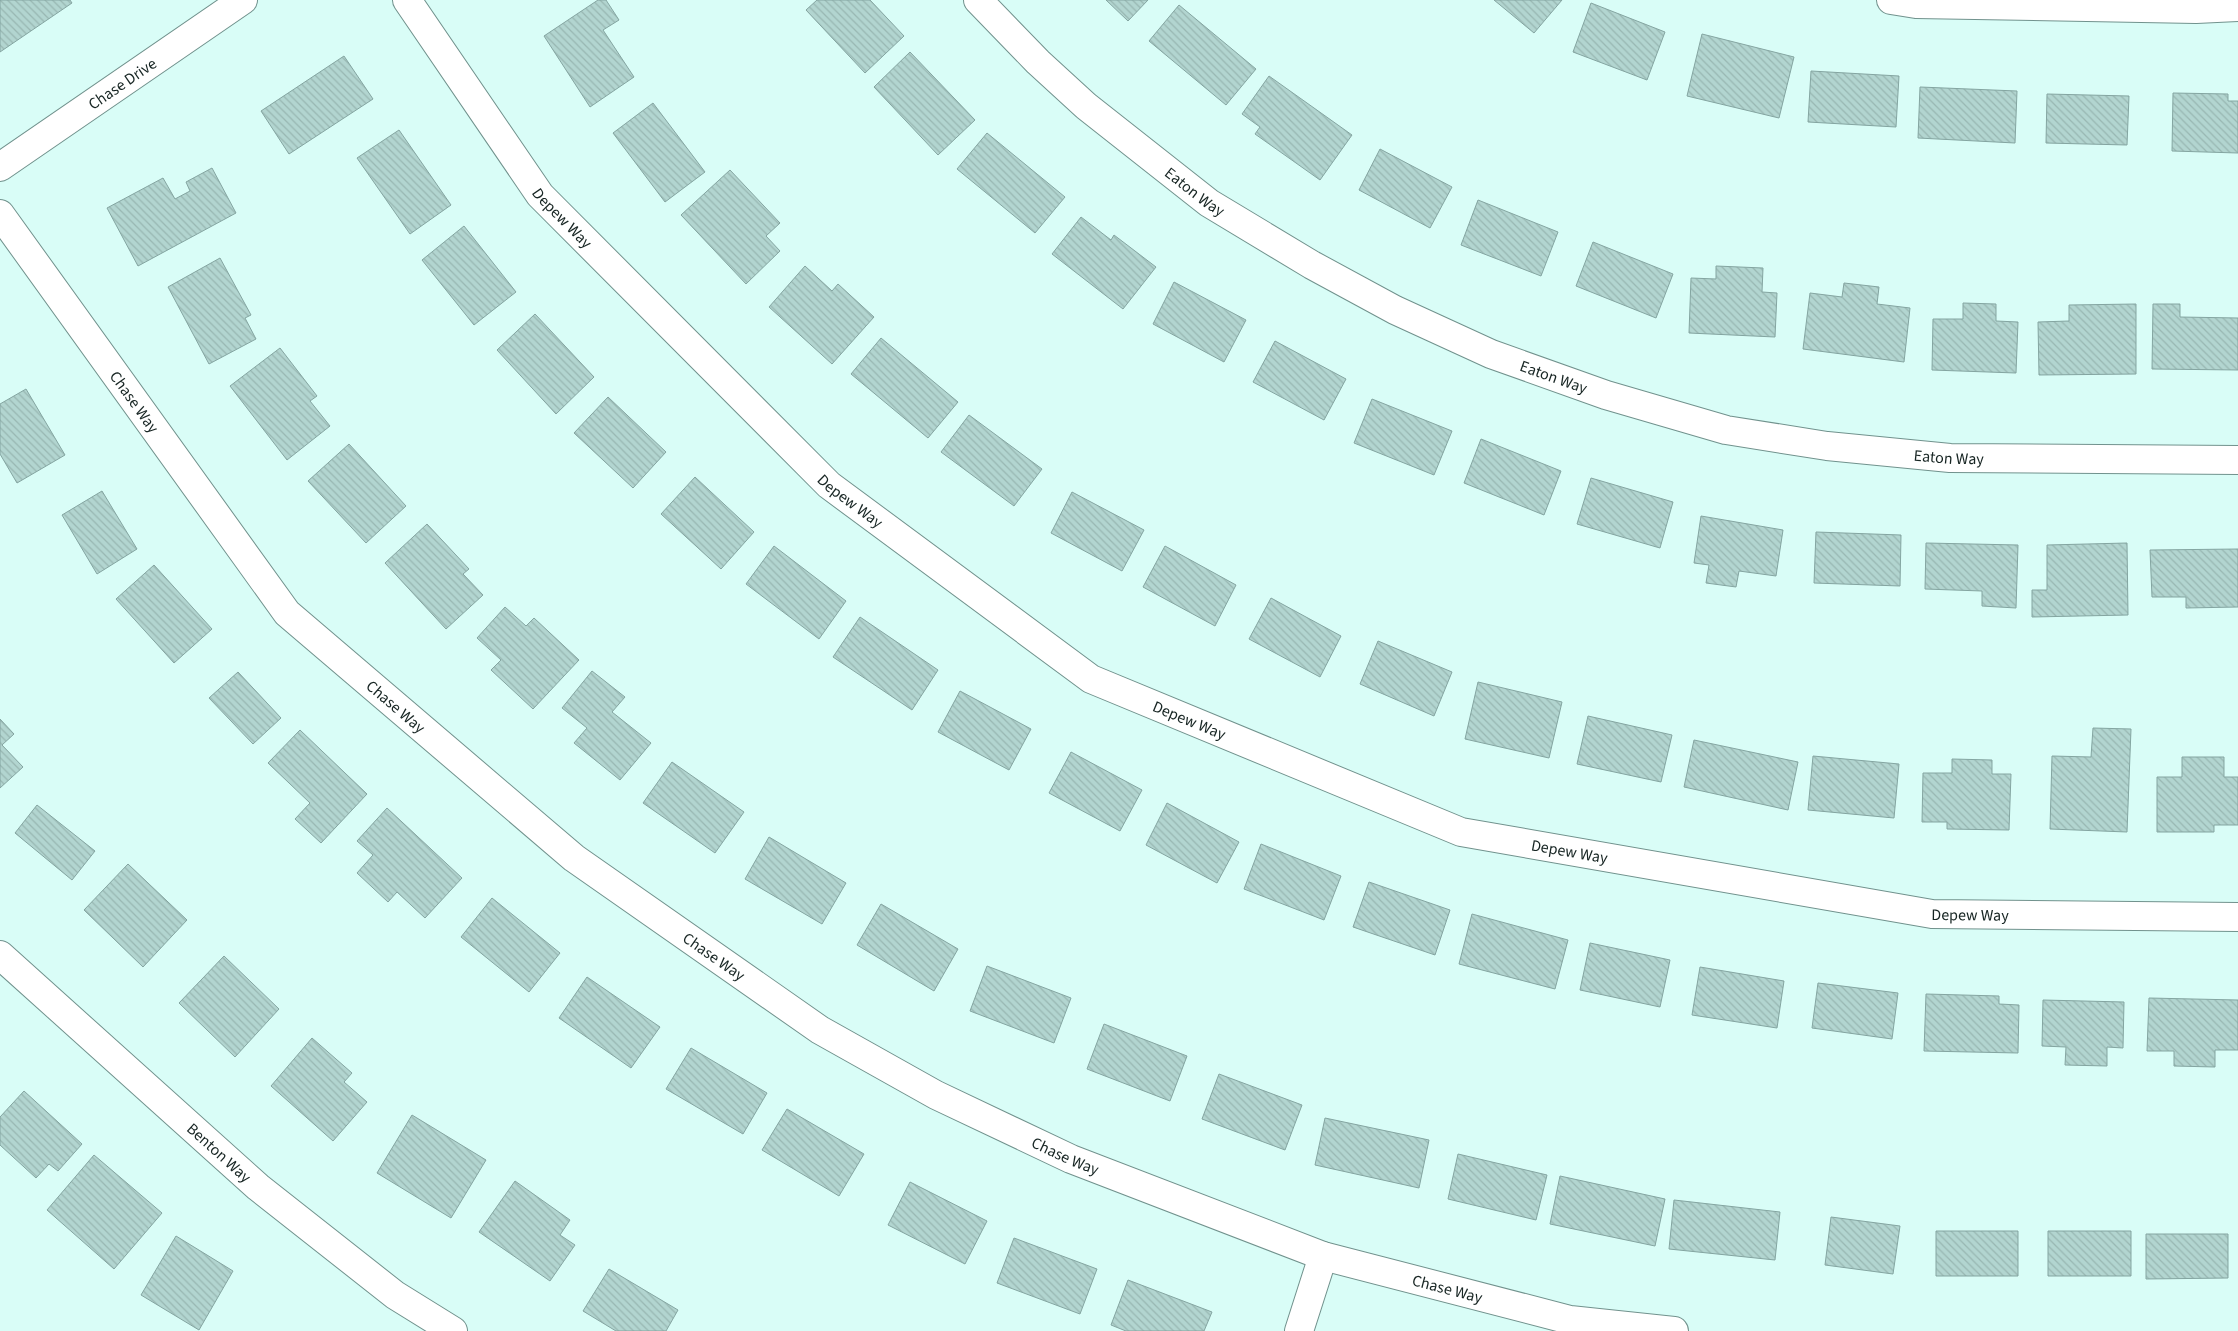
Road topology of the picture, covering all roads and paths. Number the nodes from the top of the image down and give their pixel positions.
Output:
1 (243, 0) edge
2 (407, 0) edge
3 (978, 0) edge
4 (1890, 0) edge
5 (2238, 7) edge
6 (0, 167) edge
7 (0, 214) edge
8 (2238, 460) edge
9 (2238, 917) edge
10 (0, 955) edge
11 (1323, 1256) junction
12 (453, 1331) edge
13 (1299, 1331) edge
14 (1674, 1331) edge

1 - 6 street, Chase Drive
2 - 9 street, Depew Way
3 - 8 street, Eaton Way
4 - 5 street
7 - 11 street, Chase Way
10 - 12 street, Benton Way
11 - 13 street
11 - 14 street, Chase Way

